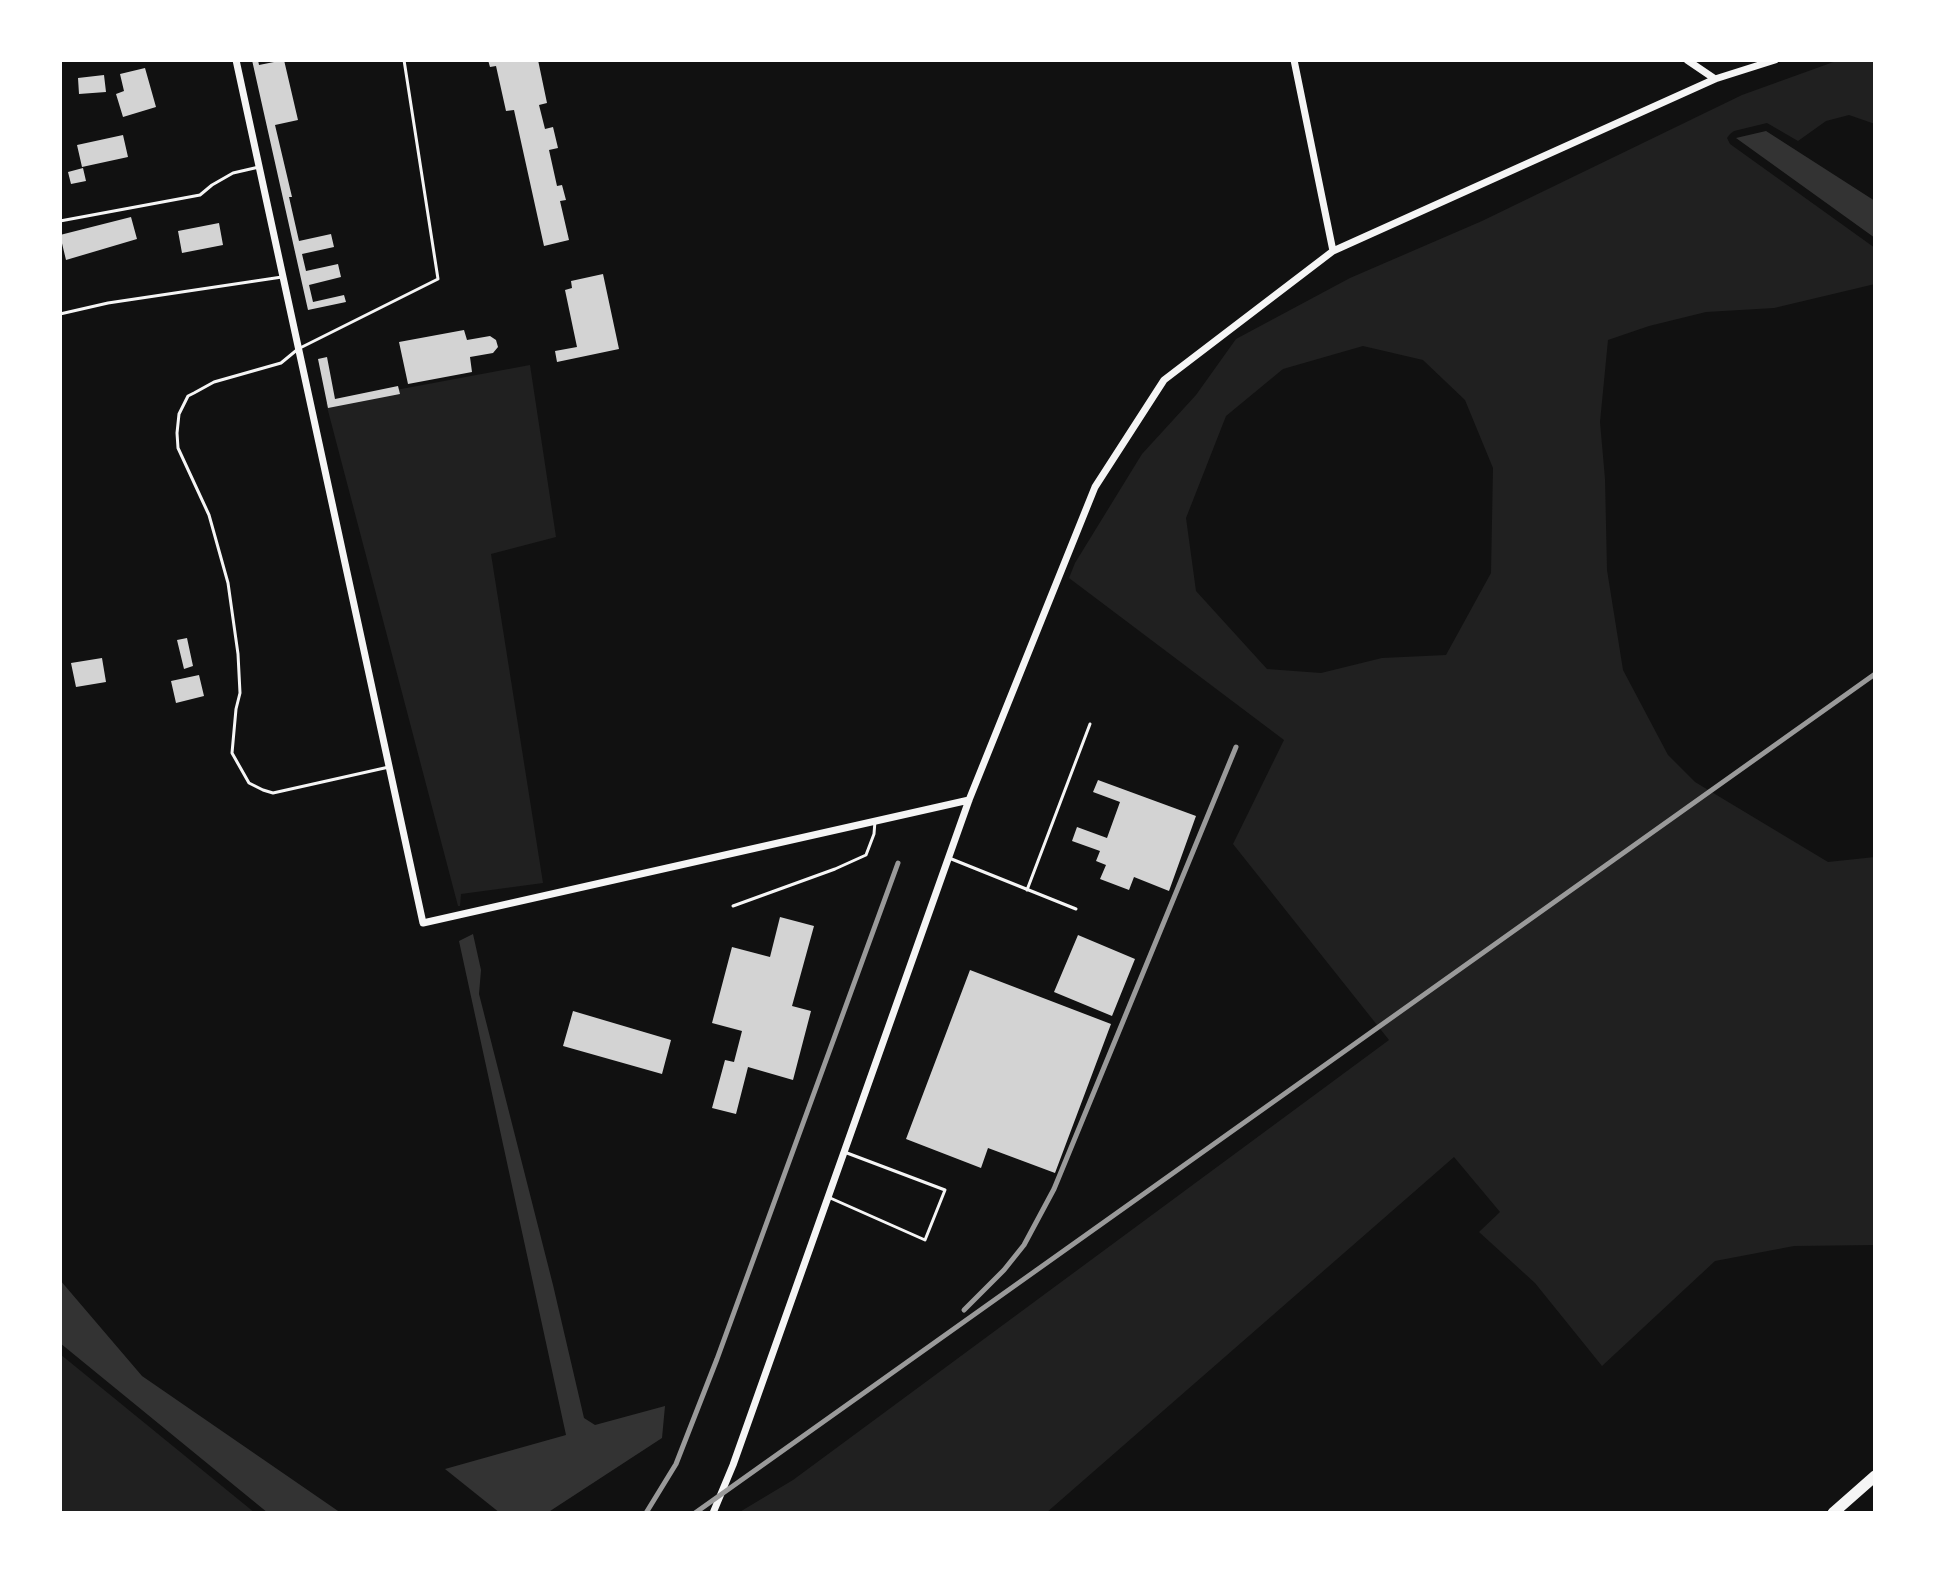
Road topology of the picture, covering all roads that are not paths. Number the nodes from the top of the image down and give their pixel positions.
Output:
1 (236, 60) edge
2 (404, 60) edge
3 (1294, 60) edge
4 (1687, 60) edge
5 (1775, 60) edge
6 (1715, 79) junction
7 (259, 167) junction
8 (60, 221) edge
9 (1333, 251) junction
10 (282, 277) junction
11 (60, 314) edge
12 (298, 349) junction
13 (1090, 724) dead end
14 (389, 767) junction
15 (969, 800) junction
16 (875, 821) junction
17 (949, 858) junction
18 (1027, 890) junction
19 (733, 906) dead end
20 (1076, 909) dead end
21 (844, 1153) junction
22 (828, 1197) junction
23 (1875, 1476) edge
24 (713, 1513) edge
25 (1833, 1513) edge

1 - 7 street
2 - 12 lane
3 - 9 street
4 - 6 street
5 - 6 street
6 - 9 street
7 - 8 lane
7 - 10 street
9 - 15 street
10 - 11 lane
10 - 12 street
12 - 14 street
12 - 14 lane
13 - 18 lane
14 - 16 street
15 - 16 street
15 - 17 street
16 - 19 lane
17 - 18 lane
17 - 21 street
18 - 20 lane
21 - 22 street
21 - 22 lane
22 - 24 street
23 - 25 main road

